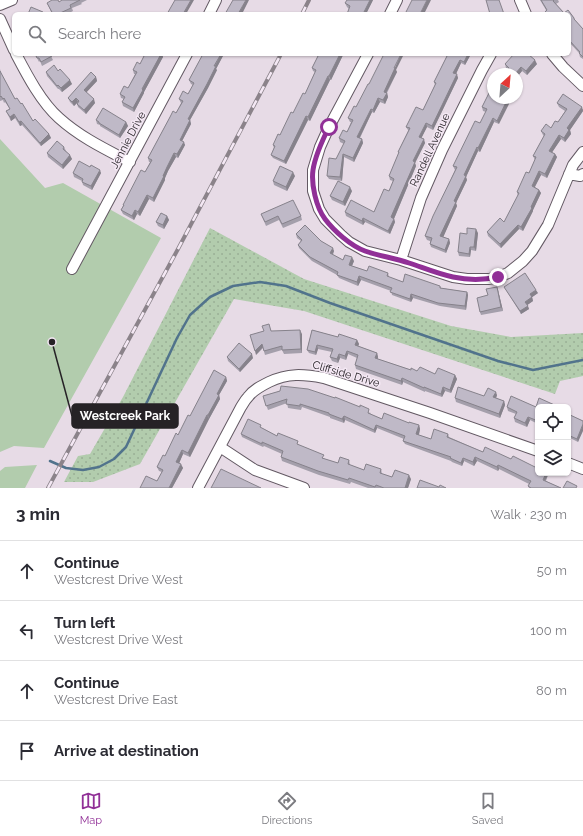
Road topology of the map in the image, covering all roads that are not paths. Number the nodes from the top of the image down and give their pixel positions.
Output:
1 (12, 0) edge
2 (216, 0) edge
3 (397, 0) edge
4 (520, 0) edge
5 (0, 5) edge
6 (210, 12) edge
7 (391, 12) edge
8 (525, 12) edge
9 (0, 19) edge
10 (12, 46) edge
11 (17, 56) edge
12 (186, 56) edge
13 (367, 56) edge
14 (490, 56) edge
15 (554, 56) edge
16 (583, 86) edge
17 (583, 152) edge
18 (130, 162) junction
19 (569, 174) junction
20 (583, 174) edge
21 (401, 260) junction
22 (72, 269) dead end
23 (220, 448) junction
24 (535, 450) edge
25 (571, 464) edge
26 (583, 470) edge
27 (198, 488) edge
28 (304, 488) edge

1 - 5 street
2 - 6 street
3 - 7 street
4 - 8 street
9 - 10 street
11 - 18 street
12 - 18 street, Jennie Drive
13 - 21 street
14 - 21 street, Randell Avenue
15 - 16 street
17 - 19 street
18 - 22 street, Jennie Drive
19 - 20 street
19 - 21 street
23 - 24 street, Cliffside Drive
23 - 27 street, Cliffside Drive
23 - 28 street
25 - 26 street

